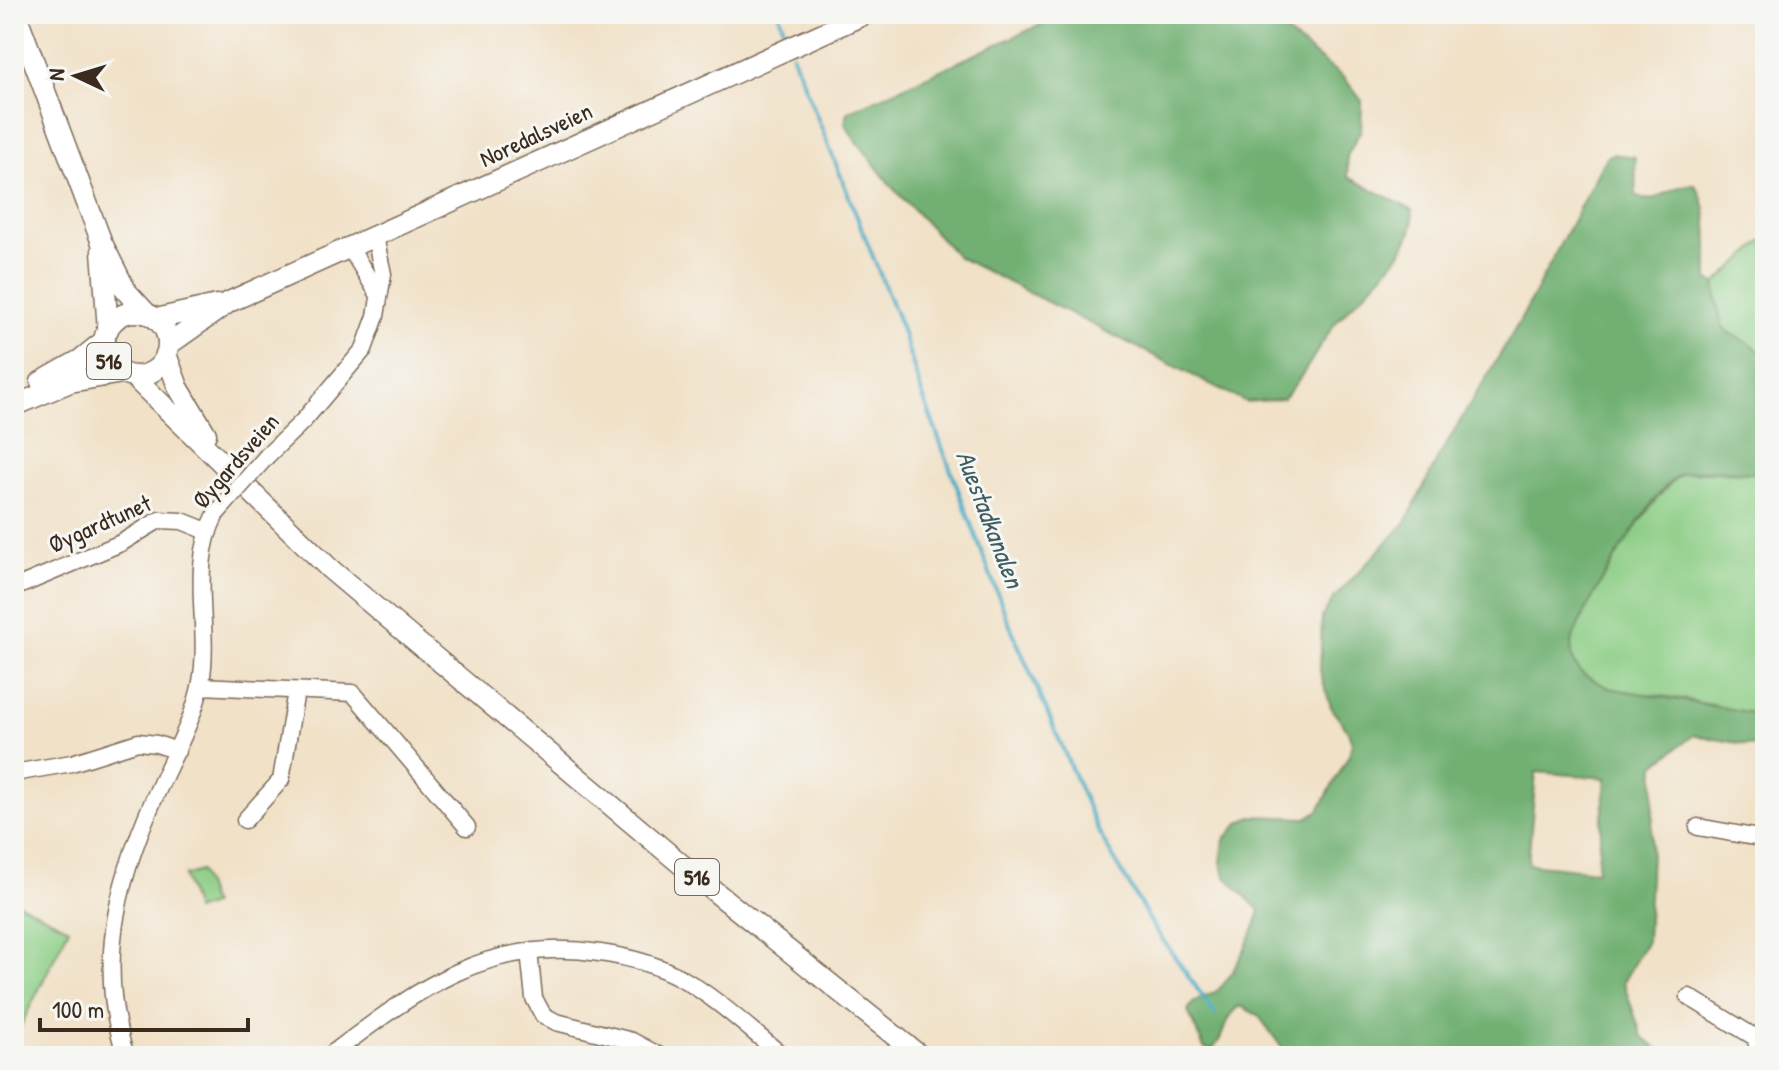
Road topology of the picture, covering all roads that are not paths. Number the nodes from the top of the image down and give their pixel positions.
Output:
1 (16, 14) edge
2 (865, 14) edge
3 (375, 237) junction
4 (102, 243) junction
5 (350, 248) junction
6 (377, 292) junction
7 (229, 302) junction
8 (151, 317) junction
9 (106, 335) junction
10 (167, 349) junction
11 (127, 374) junction
12 (14, 395) edge
13 (14, 406) edge
14 (225, 465) junction
15 (207, 531) junction
16 (14, 588) edge
17 (201, 686) junction
18 (296, 691) junction
19 (177, 751) junction
20 (14, 773) edge
21 (245, 820) dead end
22 (467, 827) dead end
23 (1698, 827) dead end
24 (1765, 839) edge
25 (529, 951) junction
26 (1689, 997) dead end
27 (1760, 1033) edge
28 (126, 1056) edge
29 (329, 1056) edge
30 (660, 1056) edge
31 (783, 1056) edge
32 (920, 1056) edge
33 (1758, 1056) edge

1 - 4 main road, 516
2 - 3 main road, Noredalsveien
3 - 5 main road, Noredalsveien
3 - 6 street, Øygardsveien
4 - 8 main road, 516
4 - 9 main road, 516
5 - 6 street
5 - 7 main road, Noredalsveien
6 - 15 street, Øygardsveien, bridge
7 - 8 main road, Noredalsveien
7 - 10 main road, Noredalsveien
8 - 9 main road, 516
8 - 10 main road, 516
9 - 11 main road, 516
9 - 12 main road
10 - 11 main road, 516
10 - 14 main road, 516
11 - 13 main road
11 - 14 main road, 516
14 - 32 main road, 516
15 - 16 street, Øygardtunet
15 - 17 street, Øygardsveien
17 - 18 street
17 - 19 street, Øygardsveien
18 - 21 street
18 - 22 street
19 - 20 street
19 - 28 street, Øygardsveien
23 - 24 street
25 - 29 street
25 - 30 street
25 - 31 street
26 - 27 street
27 - 33 street

